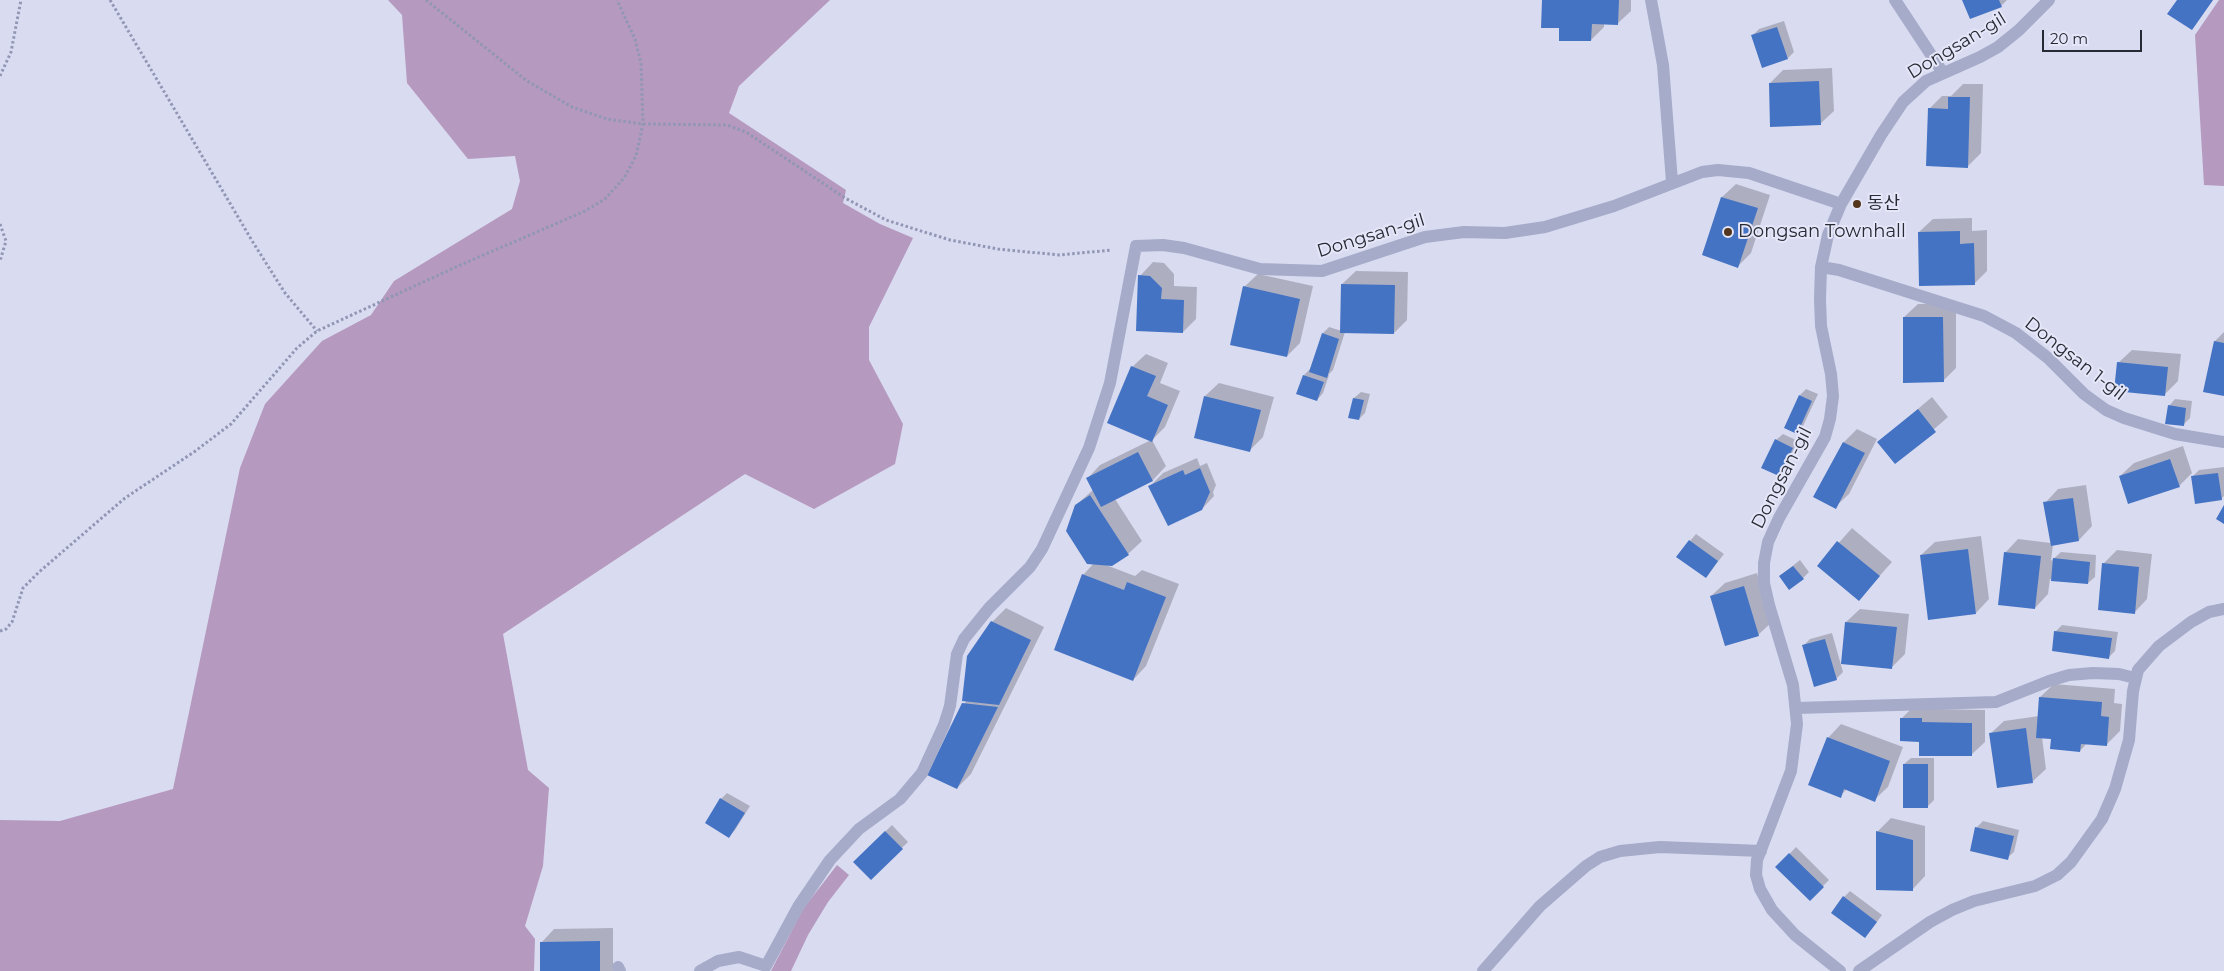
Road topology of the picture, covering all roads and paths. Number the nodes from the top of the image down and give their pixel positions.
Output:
1 (20, 0) edge
2 (110, 0) edge
3 (426, 0) edge
4 (617, 0) edge
5 (1651, 0) edge
6 (1895, 0) edge
7 (2049, 0) edge
8 (1943, 73) junction
9 (0, 76) edge
10 (643, 124) junction
11 (1672, 182) junction
12 (1841, 204) junction
13 (0, 224) edge
14 (1136, 246) junction
15 (0, 261) edge
16 (1821, 267) junction
17 (317, 331) junction
18 (2224, 442) edge
19 (2224, 609) edge
20 (0, 631) edge
21 (2134, 678) junction
22 (1797, 708) junction
23 (1761, 851) junction
24 (700, 971) edge
25 (1482, 971) edge
26 (1840, 971) edge
27 (1859, 971) edge

1 - 9 path
2 - 17 path
3 - 10 path
4 - 10 path
5 - 11 street
6 - 8 street
7 - 8 street, Dongsan-gil
8 - 12 street, Dongsan-gil
10 - 14 path
10 - 17 path
11 - 12 street, Dongsan-gil
11 - 14 street, Dongsan-gil
12 - 16 street, Dongsan-gil
13 - 15 path
14 - 24 street
16 - 18 street, Dongsan 1-gil
16 - 22 street, Dongsan-gil
17 - 20 path
19 - 21 street
21 - 22 street
21 - 27 street
22 - 23 street, Dongsan-gil
23 - 25 street
23 - 26 street, Dongsan-gil

